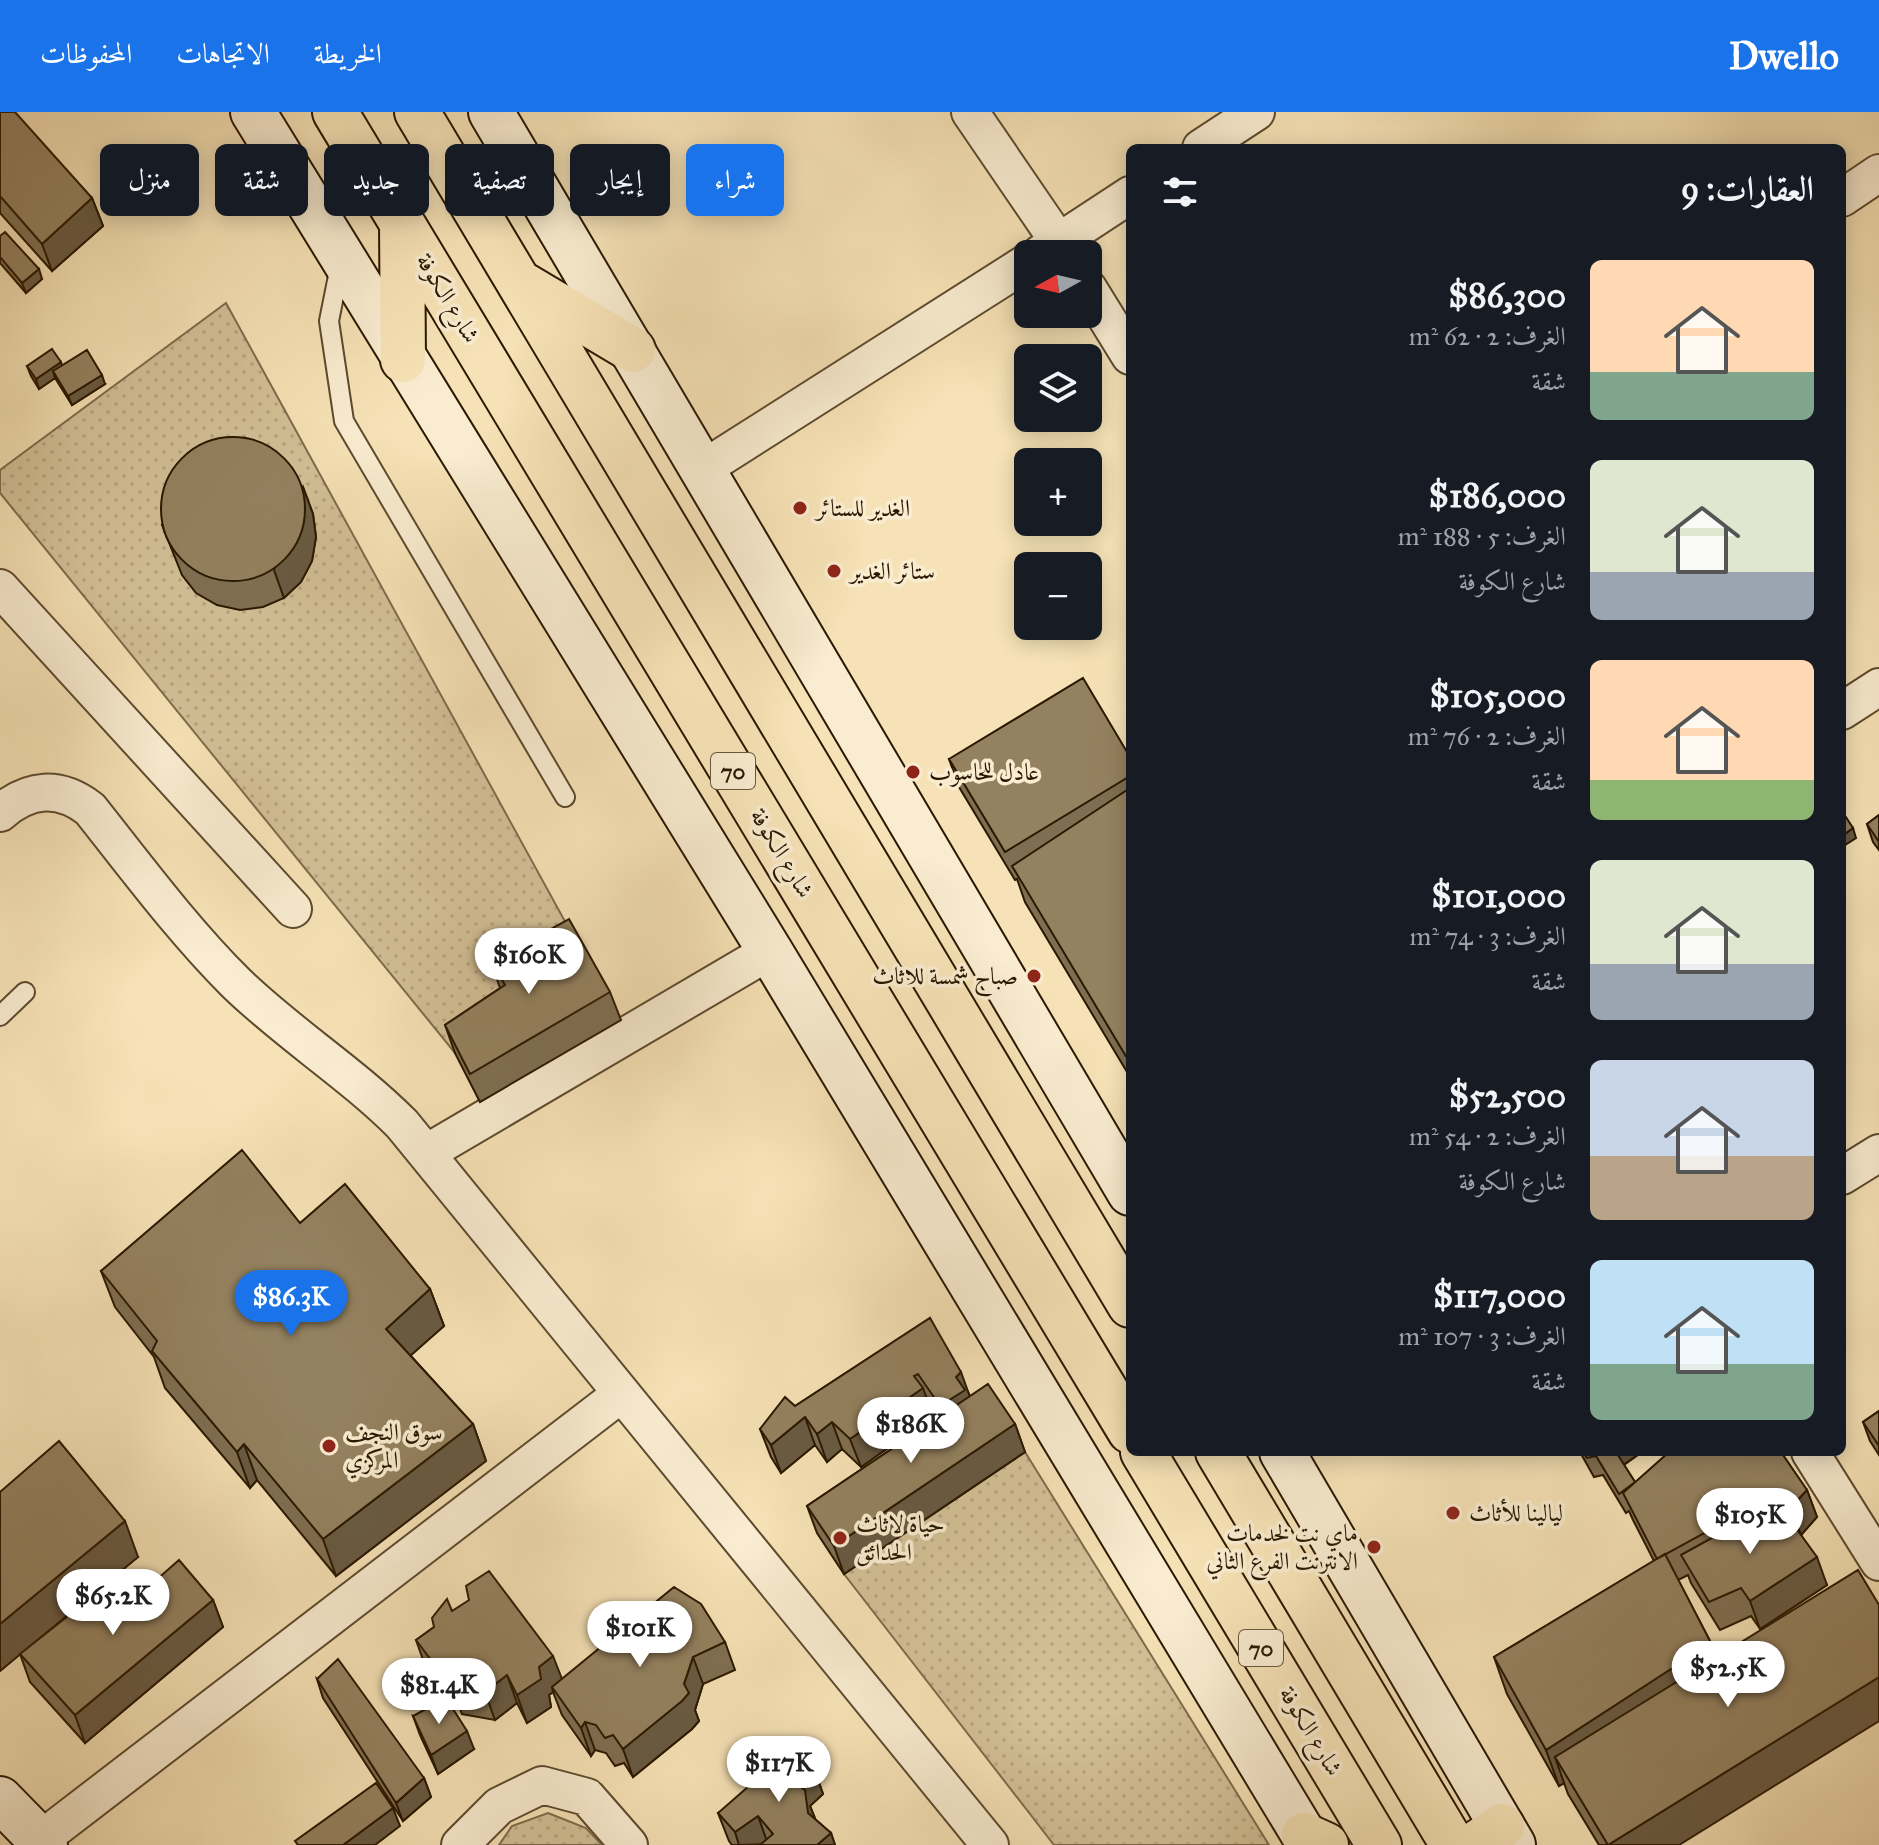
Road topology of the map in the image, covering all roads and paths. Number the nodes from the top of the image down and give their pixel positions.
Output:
1 (253, 112) edge
2 (335, 112) edge
3 (417, 112) edge
4 (491, 112) edge
5 (970, 112) edge
6 (1256, 112) edge
7 (1207, 144) edge
8 (1879, 173) edge
9 (1846, 195) edge
10 (1126, 198) edge
11 (402, 222) junction
12 (1050, 240) edge
13 (1069, 240) edge
14 (342, 258) junction
15 (1014, 271) edge
16 (517, 281) junction
17 (1102, 311) edge
18 (633, 350) junction
19 (1126, 350) edge
20 (403, 360) junction
21 (704, 468) junction
22 (0, 588) edge
23 (1879, 687) edge
24 (1846, 708) edge
25 (565, 797) dead end
26 (0, 813) edge
27 (293, 909) dead end
28 (770, 951) junction
29 (25, 992) dead end
30 (0, 1016) edge
31 (428, 1152) junction
32 (1879, 1153) edge
33 (1846, 1174) edge
34 (1126, 1186) edge
35 (1126, 1298) edge
36 (621, 1394) junction
37 (1126, 1424) edge
38 (1145, 1456) edge
39 (1220, 1456) edge
40 (1284, 1456) edge
41 (1813, 1456) edge
42 (1879, 1562) edge
43 (0, 1799) edge
44 (1496, 1839) edge
45 (43, 1842) edge
46 (1313, 1842) edge
47 (460, 1845) edge
48 (629, 1845) edge
49 (990, 1845) edge
50 (1379, 1845) edge
51 (1453, 1845) edge

1 - 14 main road
2 - 11 highway, شارع الكوفة / 70
3 - 16 highway
4 - 18 main road
5 - 12 street
6 - 7 street
8 - 9 street
10 - 13 street
11 - 20 highway
11 - 37 highway, شارع الكوفة / 70
14 - 20 main road
14 - 25 lane
15 - 21 street
16 - 18 highway
16 - 35 highway
17 - 19 street
18 - 21 main road
20 - 28 main road
21 - 34 main road
22 - 27 street
23 - 24 street
26 - 31 street
28 - 31 street
28 - 46 main road
29 - 30 lane
31 - 36 street
32 - 33 street
36 - 45 street
36 - 49 street
38 - 50 highway, شارع الكوفة / 70
39 - 51 highway, 70
40 - 44 main road
41 - 42 street
43 - 45 main road
47 - 48 street

